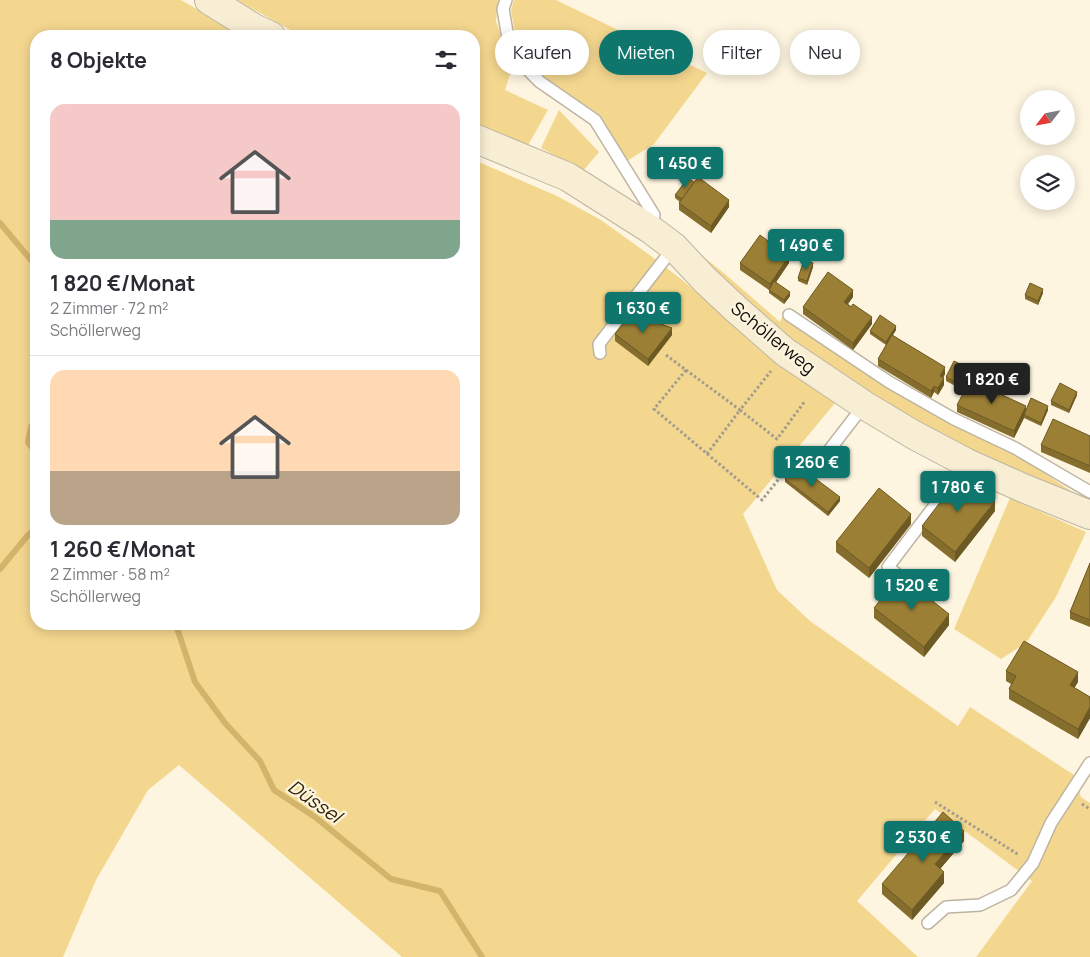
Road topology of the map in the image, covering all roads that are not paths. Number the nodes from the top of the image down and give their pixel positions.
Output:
1 (209, 0) edge
2 (506, 0) edge
3 (258, 30) edge
4 (480, 140) edge
5 (650, 229) junction
6 (674, 247) junction
7 (789, 315) dead end
8 (600, 353) dead end
9 (864, 405) junction
10 (967, 463) junction
11 (814, 470) road end
12 (1090, 492) edge
13 (1090, 515) edge
14 (916, 590) edge
15 (1090, 763) edge
16 (928, 923) dead end

1 - 3 street
2 - 5 lane
4 - 5 street, Schöllerweg
5 - 6 street, Schöllerweg
6 - 8 lane
6 - 9 street, Schöllerweg
7 - 12 lane, Schöllerweg
9 - 10 street, Schöllerweg
9 - 11 lane
10 - 13 street, Schöllerweg
10 - 14 lane
15 - 16 lane

